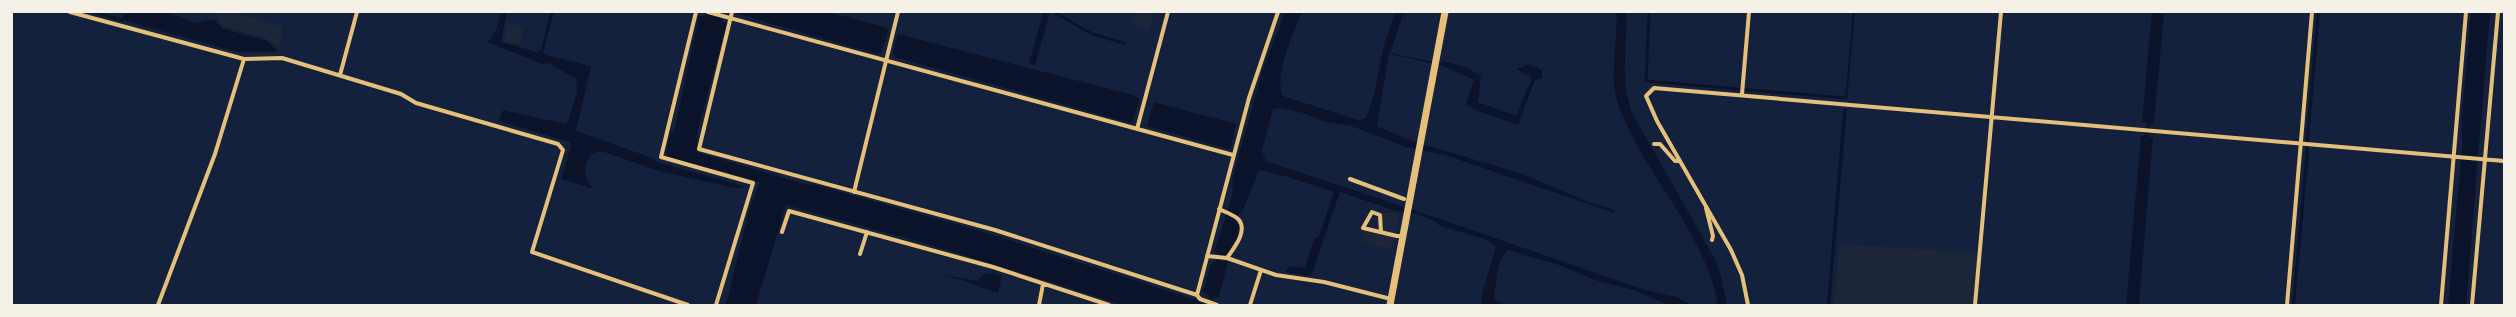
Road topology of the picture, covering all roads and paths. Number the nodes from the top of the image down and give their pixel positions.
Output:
1 (70, 12) edge
2 (357, 12) edge
3 (696, 12) edge
4 (708, 12) edge
5 (732, 12) edge
6 (898, 12) edge
7 (1168, 12) edge
8 (1278, 12) edge
9 (1445, 12) edge
10 (1749, 12) edge
11 (2001, 12) edge
12 (2312, 12) edge
13 (2466, 12) edge
14 (2498, 12) edge
15 (728, 18) junction
16 (244, 59) junction
17 (886, 60) junction
18 (340, 75) junction
19 (1742, 94) junction
20 (1992, 116) junction
21 (1137, 129) junction
22 (2301, 142) junction
23 (1654, 144) dead end
24 (1233, 155) junction
25 (2454, 156) junction
26 (2483, 159) junction
27 (1680, 161) junction
28 (2504, 161) edge
29 (1350, 179) dead end
30 (854, 192) junction
31 (1404, 199) dead end
32 (1706, 206) junction
33 (1219, 209) junction
34 (782, 232) dead end
35 (867, 232) junction
36 (1381, 232) junction
37 (1403, 236) junction
38 (1712, 240) dead end
39 (860, 254) dead end
40 (1207, 256) junction
41 (1227, 258) junction
42 (1261, 270) junction
43 (1043, 284) junction
44 (1197, 295) junction
45 (1387, 298) dead end
46 (158, 305) edge
47 (688, 305) edge
48 (716, 305) edge
49 (1039, 305) edge
50 (1109, 305) edge
51 (1217, 305) edge
52 (1250, 305) edge
53 (1390, 305) edge
54 (1748, 305) edge
55 (1976, 305) edge
56 (2287, 305) edge
57 (2441, 305) edge
58 (2472, 305) edge

1 - 16 street
2 - 18 street
3 - 48 street
4 - 15 street
5 - 15 street
6 - 17 street
7 - 21 street
8 - 24 street
9 - 37 street
10 - 19 street
11 - 20 street
12 - 22 street
13 - 25 street
14 - 26 street
15 - 17 street
15 - 30 street
16 - 18 street
16 - 46 street
17 - 21 street
17 - 30 street
18 - 47 street
19 - 20 street
19 - 27 street
20 - 22 street
20 - 55 street
21 - 24 street
22 - 25 street
22 - 56 street
23 - 27 street
24 - 33 street
25 - 26 street
25 - 57 street
26 - 28 street
26 - 58 street
27 - 32 street
29 - 31 street
30 - 44 street
32 - 38 street
32 - 54 street
33 - 40 street
33 - 41 street
34 - 35 street
35 - 39 street
35 - 43 street
36 - 36 street
36 - 37 street
37 - 53 street
40 - 41 street
40 - 44 street
41 - 42 street
42 - 45 street
42 - 52 street
43 - 49 street
43 - 50 street
44 - 51 street

